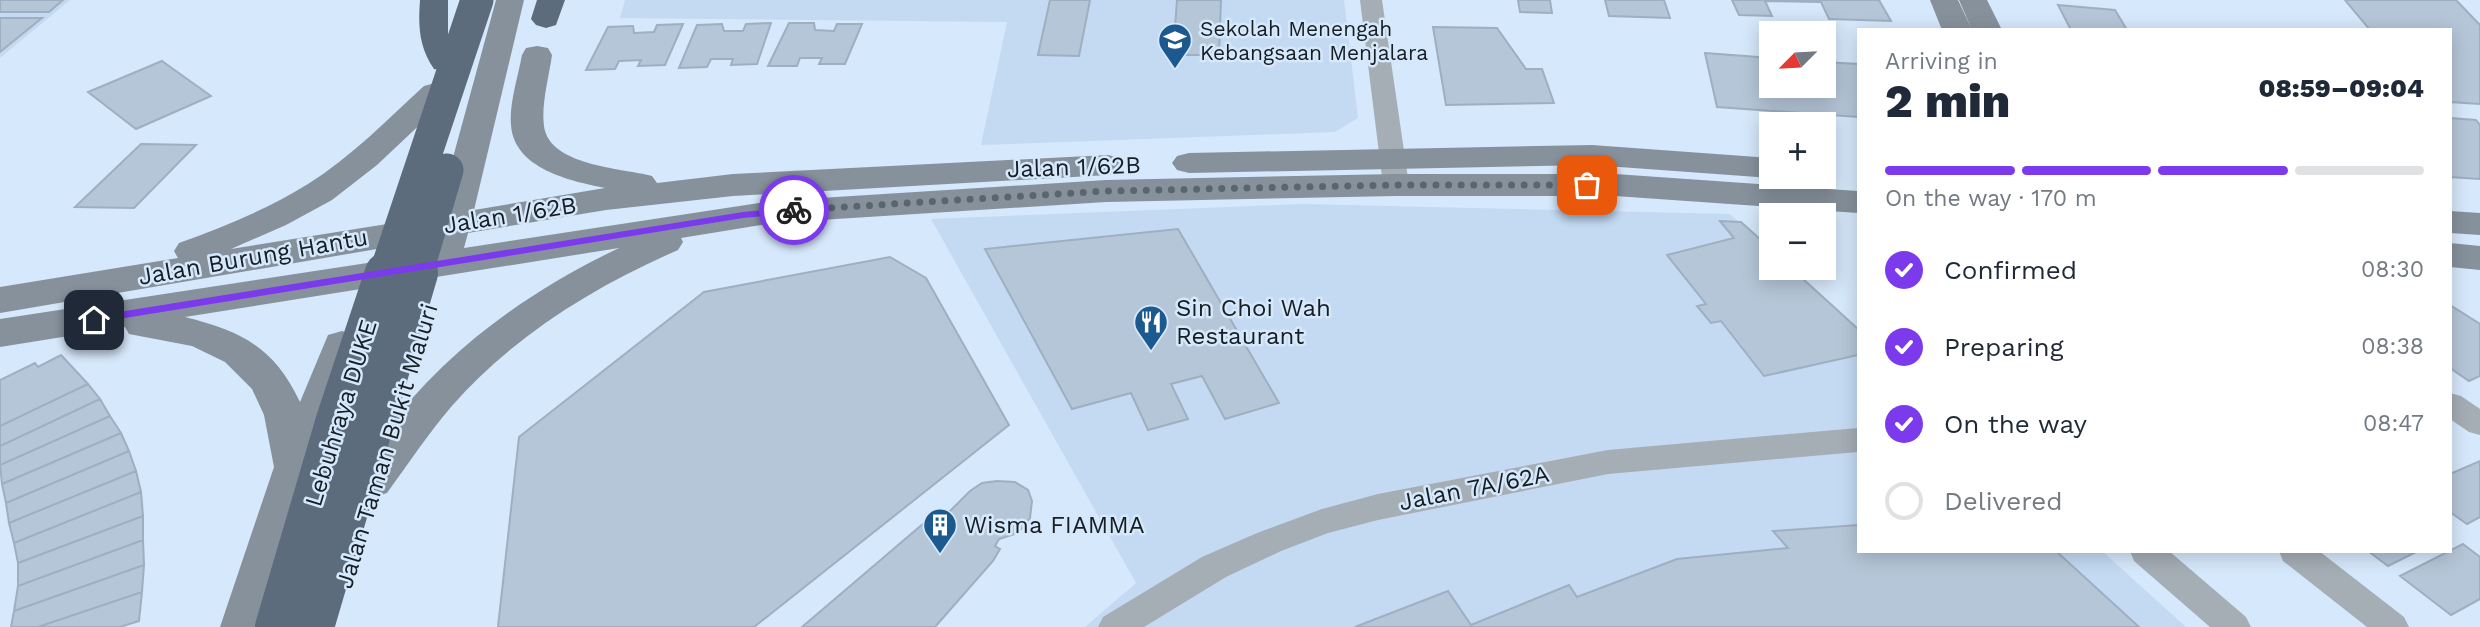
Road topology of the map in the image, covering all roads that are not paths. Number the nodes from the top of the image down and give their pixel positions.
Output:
1 (433, 0) edge
2 (464, 0) edge
3 (477, 0) edge
4 (497, 0) edge
5 (510, 0) edge
6 (1371, 0) edge
7 (1944, 0) edge
8 (1973, 0) edge
9 (548, 6) edge
10 (1955, 28) edge
11 (1986, 28) edge
12 (537, 55) junction
13 (440, 78) junction
14 (470, 161) junction
15 (1759, 168) edge
16 (1394, 171) junction
17 (1836, 174) edge
18 (1857, 176) edge
19 (738, 200) junction
20 (1857, 202) edge
21 (2452, 222) edge
22 (2480, 224) edge
23 (452, 225) junction
24 (381, 235) junction
25 (2452, 255) edge
26 (2480, 258) edge
27 (442, 265) junction
28 (367, 278) junction
29 (55, 291) junction
30 (0, 300) edge
31 (13, 332) edge
32 (2452, 405) edge
33 (2480, 424) edge
34 (1857, 440) edge
35 (296, 467) junction
36 (372, 481) junction
37 (2148, 553) edge
38 (2298, 553) edge
39 (244, 627) edge
40 (276, 627) edge
41 (313, 627) edge
42 (333, 627) edge
43 (1115, 627) edge
44 (2234, 627) edge
45 (2392, 627) edge

1 - 13 highway
2 - 13 main road
3 - 40 highway, Lebuhraya DUKE, bridge
4 - 41 highway, Lebuhraya DUKE, bridge
5 - 14 main road, Jalan Taman Bukit Maluri
6 - 16 street
7 - 10 main road
8 - 11 main road
9 - 12 main road
12 - 14 main road
12 - 19 main road
13 - 24 main road
13 - 29 main road
14 - 23 main road, Jalan Taman Bukit Maluri
15 - 16 main road, Jalan 1/62B
16 - 19 main road, Jalan 1/62B
16 - 20 main road, Jalan 1/62B
17 - 18 main road
19 - 23 main road, Jalan 1/62B
19 - 27 main road, Jalan 1/62B
19 - 36 main road
21 - 22 main road
23 - 24 main road, Jalan 1/62B
23 - 27 main road, Jalan Taman Bukit Maluri
24 - 28 main road
24 - 29 main road, Jalan Burung Hantu
25 - 26 main road
27 - 28 main road, Jalan 1/62B
27 - 36 main road, Jalan Taman Bukit Maluri
28 - 31 main road, Jalan Burung Hantu
28 - 35 main road
29 - 30 main road, Jalan Burung Hantu
31 - 35 main road
32 - 33 street
34 - 43 street, Jalan 7A/62A
35 - 39 main road
36 - 42 main road, Jalan Taman Bukit Maluri
37 - 44 street
38 - 45 street

